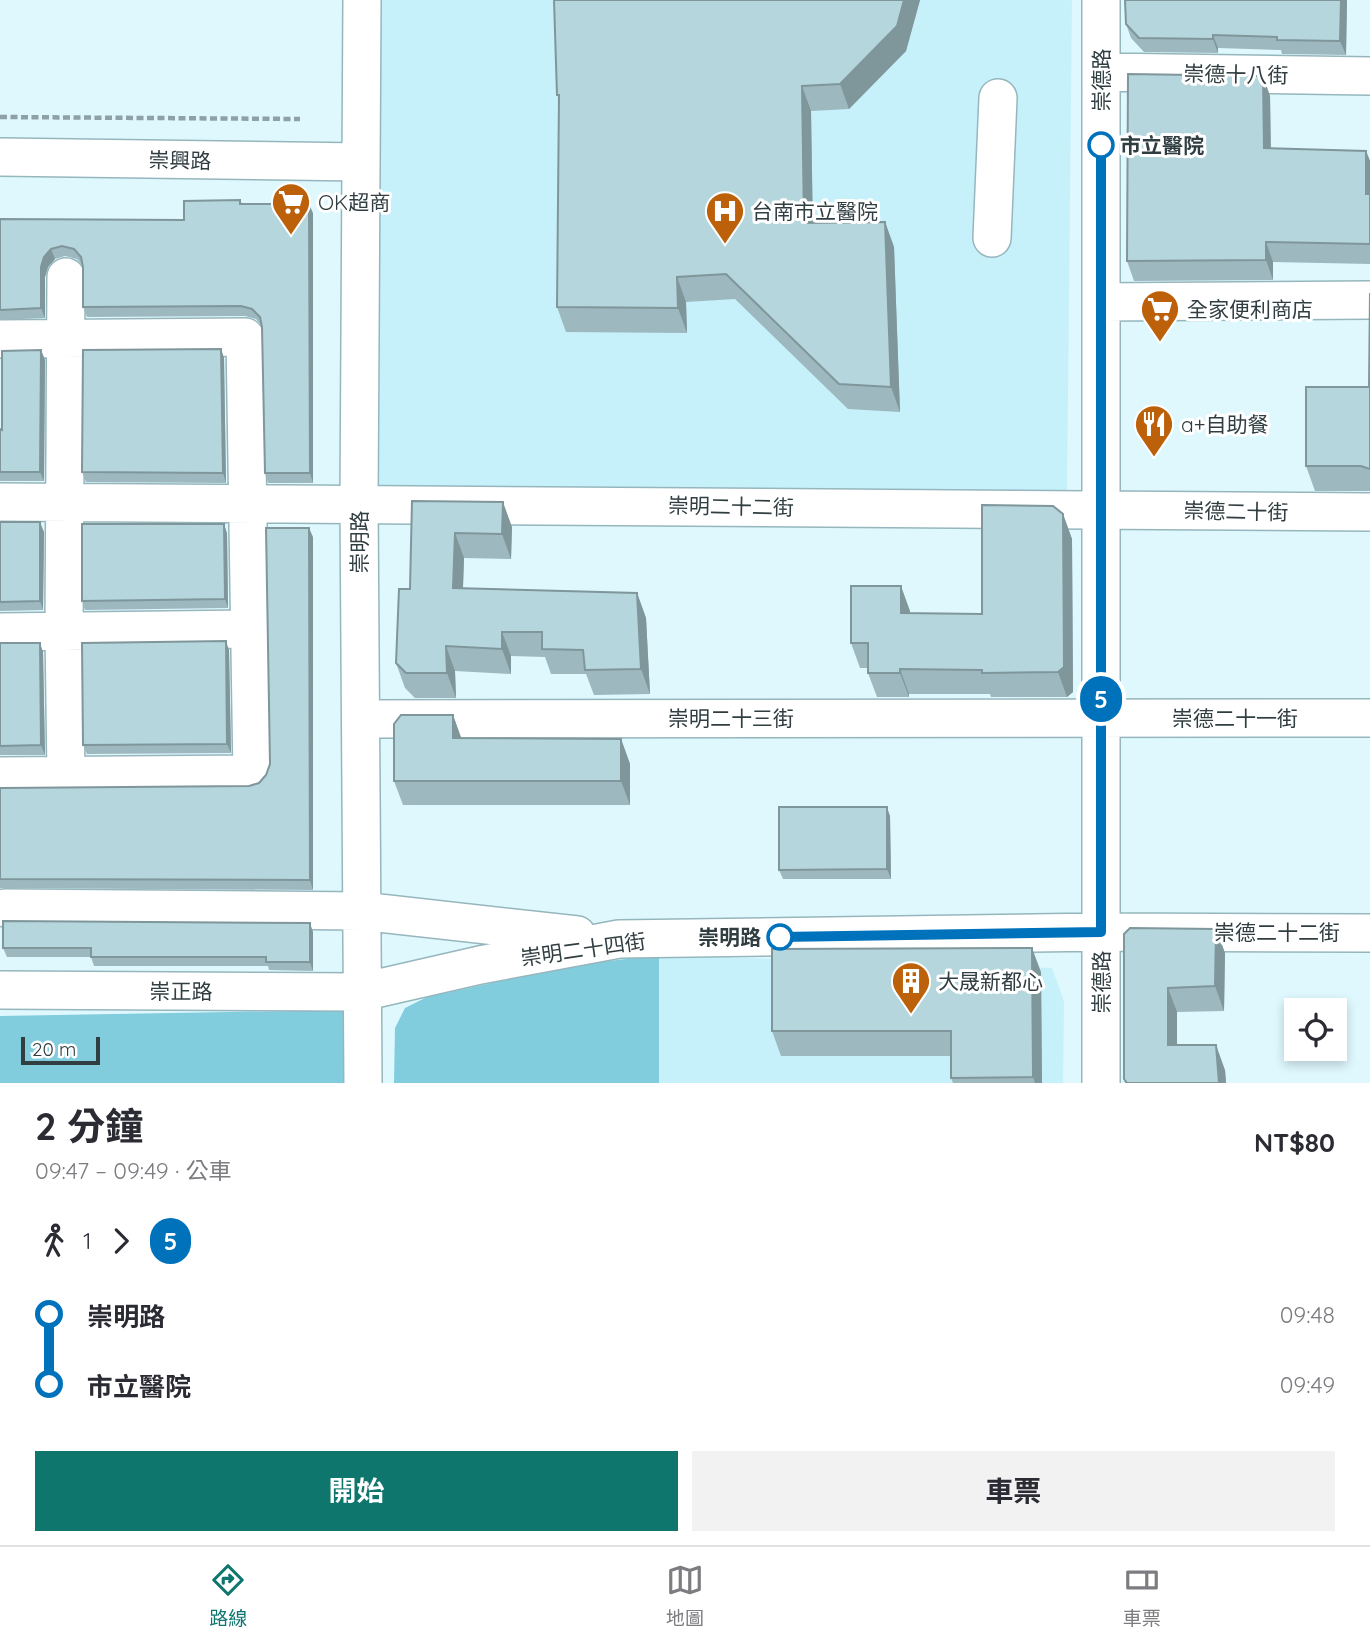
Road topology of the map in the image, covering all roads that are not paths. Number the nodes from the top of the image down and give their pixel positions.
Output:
1 (362, 0) edge
2 (1101, 0) edge
3 (1102, 72) junction
4 (1370, 76) edge
5 (998, 98) dead end
6 (0, 157) edge
7 (361, 162) junction
8 (992, 238) dead end
9 (66, 277) dead end
10 (1370, 300) edge
11 (1101, 302) junction
12 (65, 338) junction
13 (1, 339) edge
14 (0, 502) edge
15 (64, 502) junction
16 (248, 503) junction
17 (359, 503) junction
18 (1102, 510) junction
19 (1370, 512) edge
20 (250, 629) junction
21 (0, 632) edge
22 (64, 632) junction
23 (1101, 718) junction
24 (1370, 718) edge
25 (361, 719) junction
26 (66, 775) junction
27 (0, 776) edge
28 (5, 908) dead end
29 (361, 911) junction
30 (1101, 932) junction
31 (1370, 933) edge
32 (620, 939) junction
33 (0, 990) edge
34 (362, 992) junction
35 (363, 1083) edge
36 (1101, 1083) edge

1 - 7 street, 崇明路
2 - 3 street, 崇德路
3 - 4 street, 崇德十八街
3 - 11 street, 崇德路
5 - 8 street
6 - 7 street, 崇興路
7 - 17 street, 崇明路
9 - 12 street
10 - 11 street
11 - 18 street, 崇德路
12 - 13 street
12 - 15 street
12 - 16 street
14 - 15 street, 崇明二十二街
15 - 16 street, 崇明二十二街
15 - 22 street
16 - 17 street, 崇明二十二街
16 - 20 street
17 - 18 street, 崇明二十二街
17 - 25 street, 崇明路
18 - 19 street, 崇德二十街
18 - 23 street, 崇德路
20 - 22 street
20 - 26 street
21 - 22 street
22 - 26 street
23 - 24 street, 崇德二十一街
23 - 25 street, 崇明二十三街
23 - 30 street, 崇德路
25 - 29 street, 崇明路
26 - 27 street
28 - 29 street
29 - 32 street
29 - 34 street, 崇明路
30 - 31 street, 崇德二十二街
30 - 32 street, 崇明二十四街
30 - 36 street, 崇德路
32 - 34 street, 崇明二十四街
33 - 34 street, 崇正路
34 - 35 street, 崇明路

